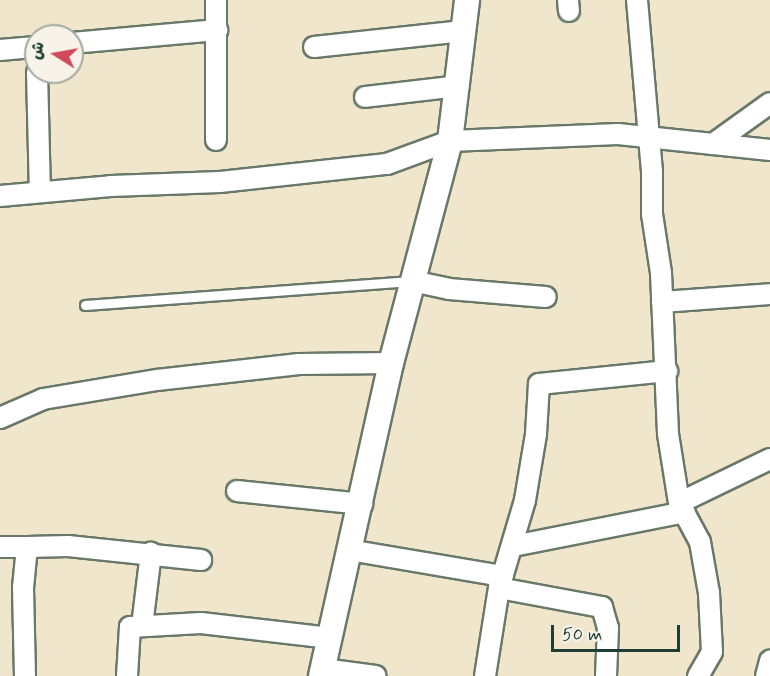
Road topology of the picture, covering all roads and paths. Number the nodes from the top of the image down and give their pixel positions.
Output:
1 (216, 0) edge
2 (467, 0) edge
3 (637, 0) edge
4 (217, 30) junction
5 (463, 31) junction
6 (84, 42) edge
7 (314, 47) dead end
8 (24, 48) edge
9 (0, 50) edge
10 (38, 84) edge
11 (458, 86) junction
12 (365, 97) dead end
13 (770, 103) edge
14 (648, 136) junction
15 (216, 140) dead end
16 (450, 141) junction
17 (713, 144) junction
18 (770, 150) edge
19 (40, 192) junction
20 (0, 196) edge
21 (412, 281) junction
22 (770, 294) edge
23 (546, 297) dead end
24 (662, 302) junction
25 (85, 305) dead end
26 (391, 363) junction
27 (667, 371) junction
28 (0, 418) edge
29 (770, 459) edge
30 (237, 491) dead end
31 (362, 504) junction
32 (682, 507) junction
33 (513, 546) junction
34 (0, 547) edge
35 (27, 547) junction
36 (349, 550) junction
37 (151, 553) junction
38 (201, 560) dead end
39 (501, 582) junction
40 (142, 626) junction
41 (330, 638) junction
42 (770, 661) edge
43 (322, 672) edge
44 (25, 676) edge
45 (127, 676) edge
46 (376, 676) edge
47 (485, 676) edge
48 (606, 676) edge
49 (698, 676) edge
50 (765, 676) edge

1 - 4 street
2 - 5 street
3 - 14 street
4 - 6 street
4 - 15 street
5 - 7 street
5 - 11 street
8 - 9 street
10 - 19 street
11 - 12 street
11 - 16 street
13 - 17 street
14 - 16 street
14 - 17 street
14 - 24 street
16 - 19 street
16 - 21 street
17 - 18 street
19 - 20 street
21 - 23 street
21 - 25 lane
21 - 26 street
22 - 24 street
24 - 27 street
26 - 28 street
26 - 31 street
27 - 32 street
27 - 33 street
29 - 32 street
30 - 31 street
31 - 36 street
32 - 33 street
32 - 49 street
33 - 39 street
34 - 35 street
35 - 37 street
35 - 44 street
36 - 39 street
36 - 41 street
37 - 38 street
37 - 40 street
39 - 47 street
39 - 48 street
40 - 41 street
40 - 45 street
41 - 43 street
42 - 50 street
43 - 46 street

